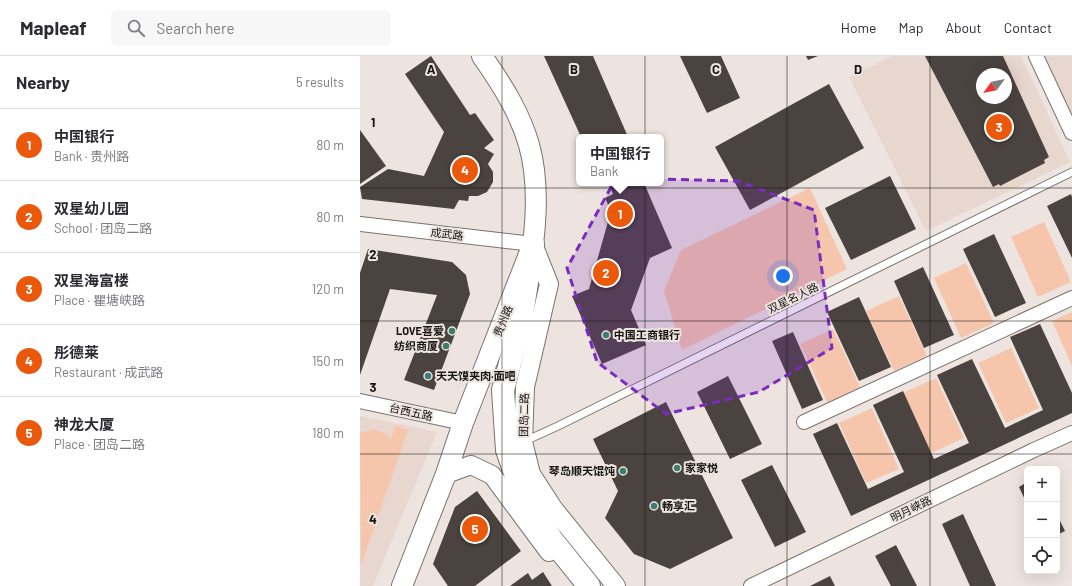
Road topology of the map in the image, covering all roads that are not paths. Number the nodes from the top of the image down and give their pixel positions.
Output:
1 (482, 56) edge
2 (1036, 56) edge
3 (1072, 133) edge
4 (1072, 172) edge
5 (360, 224) edge
6 (533, 244) junction
7 (1072, 298) edge
8 (360, 401) edge
9 (463, 422) junction
10 (804, 422) dead end
11 (1072, 433) edge
12 (523, 442) junction
13 (446, 474) junction
14 (402, 586) edge
15 (575, 586) edge
16 (589, 586) edge
17 (616, 586) edge
18 (751, 586) edge

1 - 6 main road, 贵州路
2 - 3 street
4 - 12 lane, 双星名人路
5 - 6 street, 成武路
6 - 9 main road, 贵州路
6 - 12 street, 团岛二路
6 - 16 highway
7 - 10 street
8 - 9 street, 台西五路
9 - 13 main road, 贵州路
11 - 18 street, 明月峡路
12 - 17 street, 团岛二路
13 - 14 main road, 贵州路
13 - 15 street

